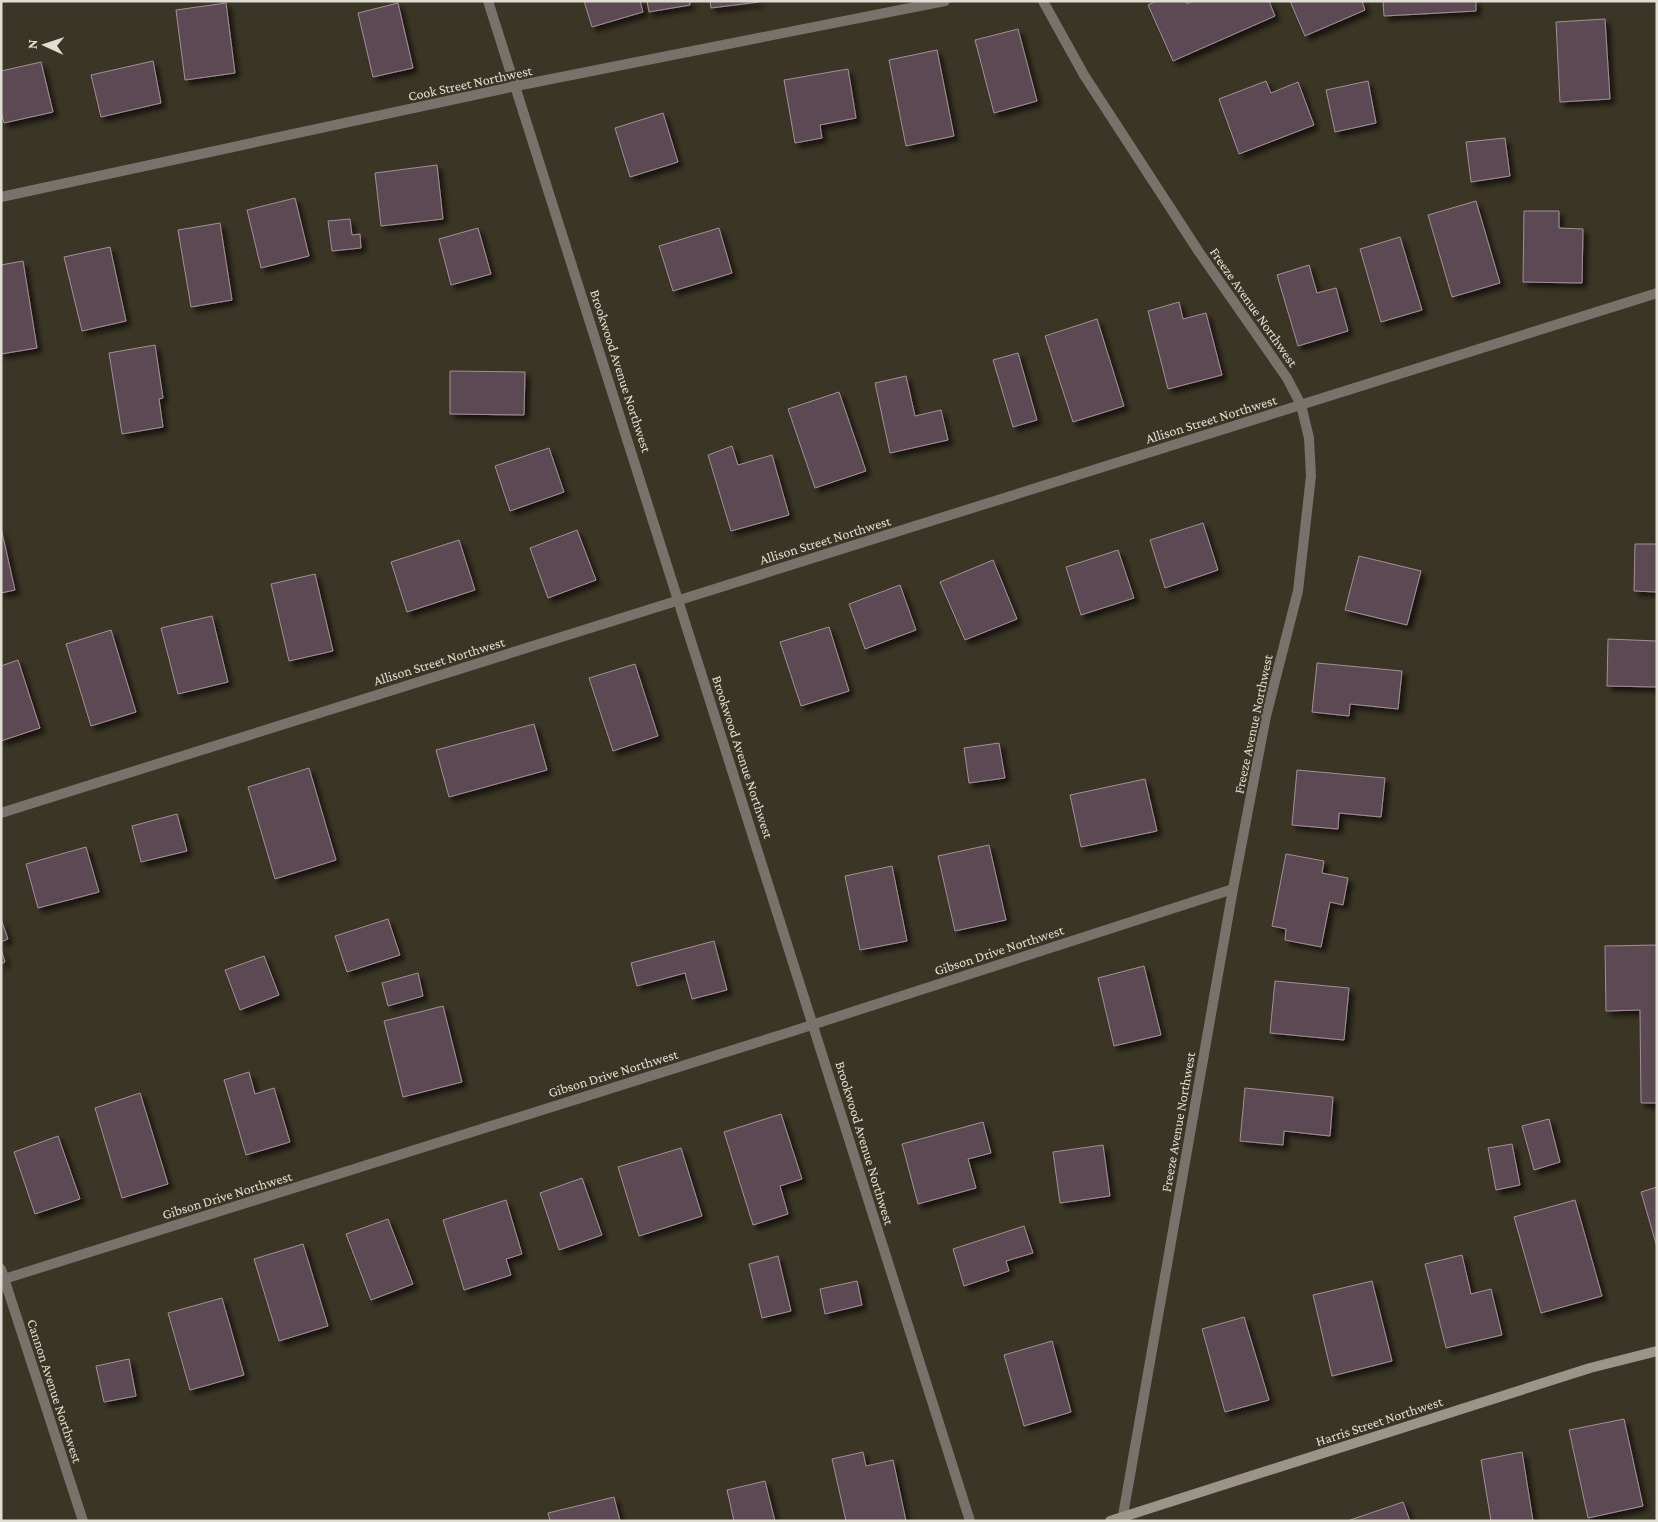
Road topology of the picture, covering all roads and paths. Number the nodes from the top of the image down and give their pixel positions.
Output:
1 (488, 1) edge
2 (945, 1) edge
3 (1043, 1) edge
4 (516, 86) junction
5 (1, 197) edge
6 (1657, 293) edge
7 (1301, 405) junction
8 (679, 600) junction
9 (1, 813) edge
10 (1232, 889) junction
11 (813, 1024) junction
12 (2, 1276) edge
13 (1657, 1351) edge
14 (1122, 1519) edge
15 (82, 1521) edge
16 (970, 1521) edge
17 (1110, 1521) edge

1 - 4 street, Brookwood Avenue Northwest
2 - 4 street, Cook Street Northwest
3 - 7 street, Freeze Avenue Northwest
4 - 5 street, Cook Street Northwest
4 - 8 street, Brookwood Avenue Northwest
6 - 7 street, Allison Street Northwest
7 - 8 street, Allison Street Northwest
7 - 10 street, Freeze Avenue Northwest
8 - 9 street, Allison Street Northwest
8 - 11 street, Brookwood Avenue Northwest
10 - 11 street, Gibson Drive Northwest
10 - 14 street, Freeze Avenue Northwest
11 - 12 street, Gibson Drive Northwest
11 - 16 street, Brookwood Avenue Northwest
12 - 15 street, Cannon Avenue Northwest
13 - 14 street, Harris Street Northwest
14 - 17 street, Harris Street Northwest

